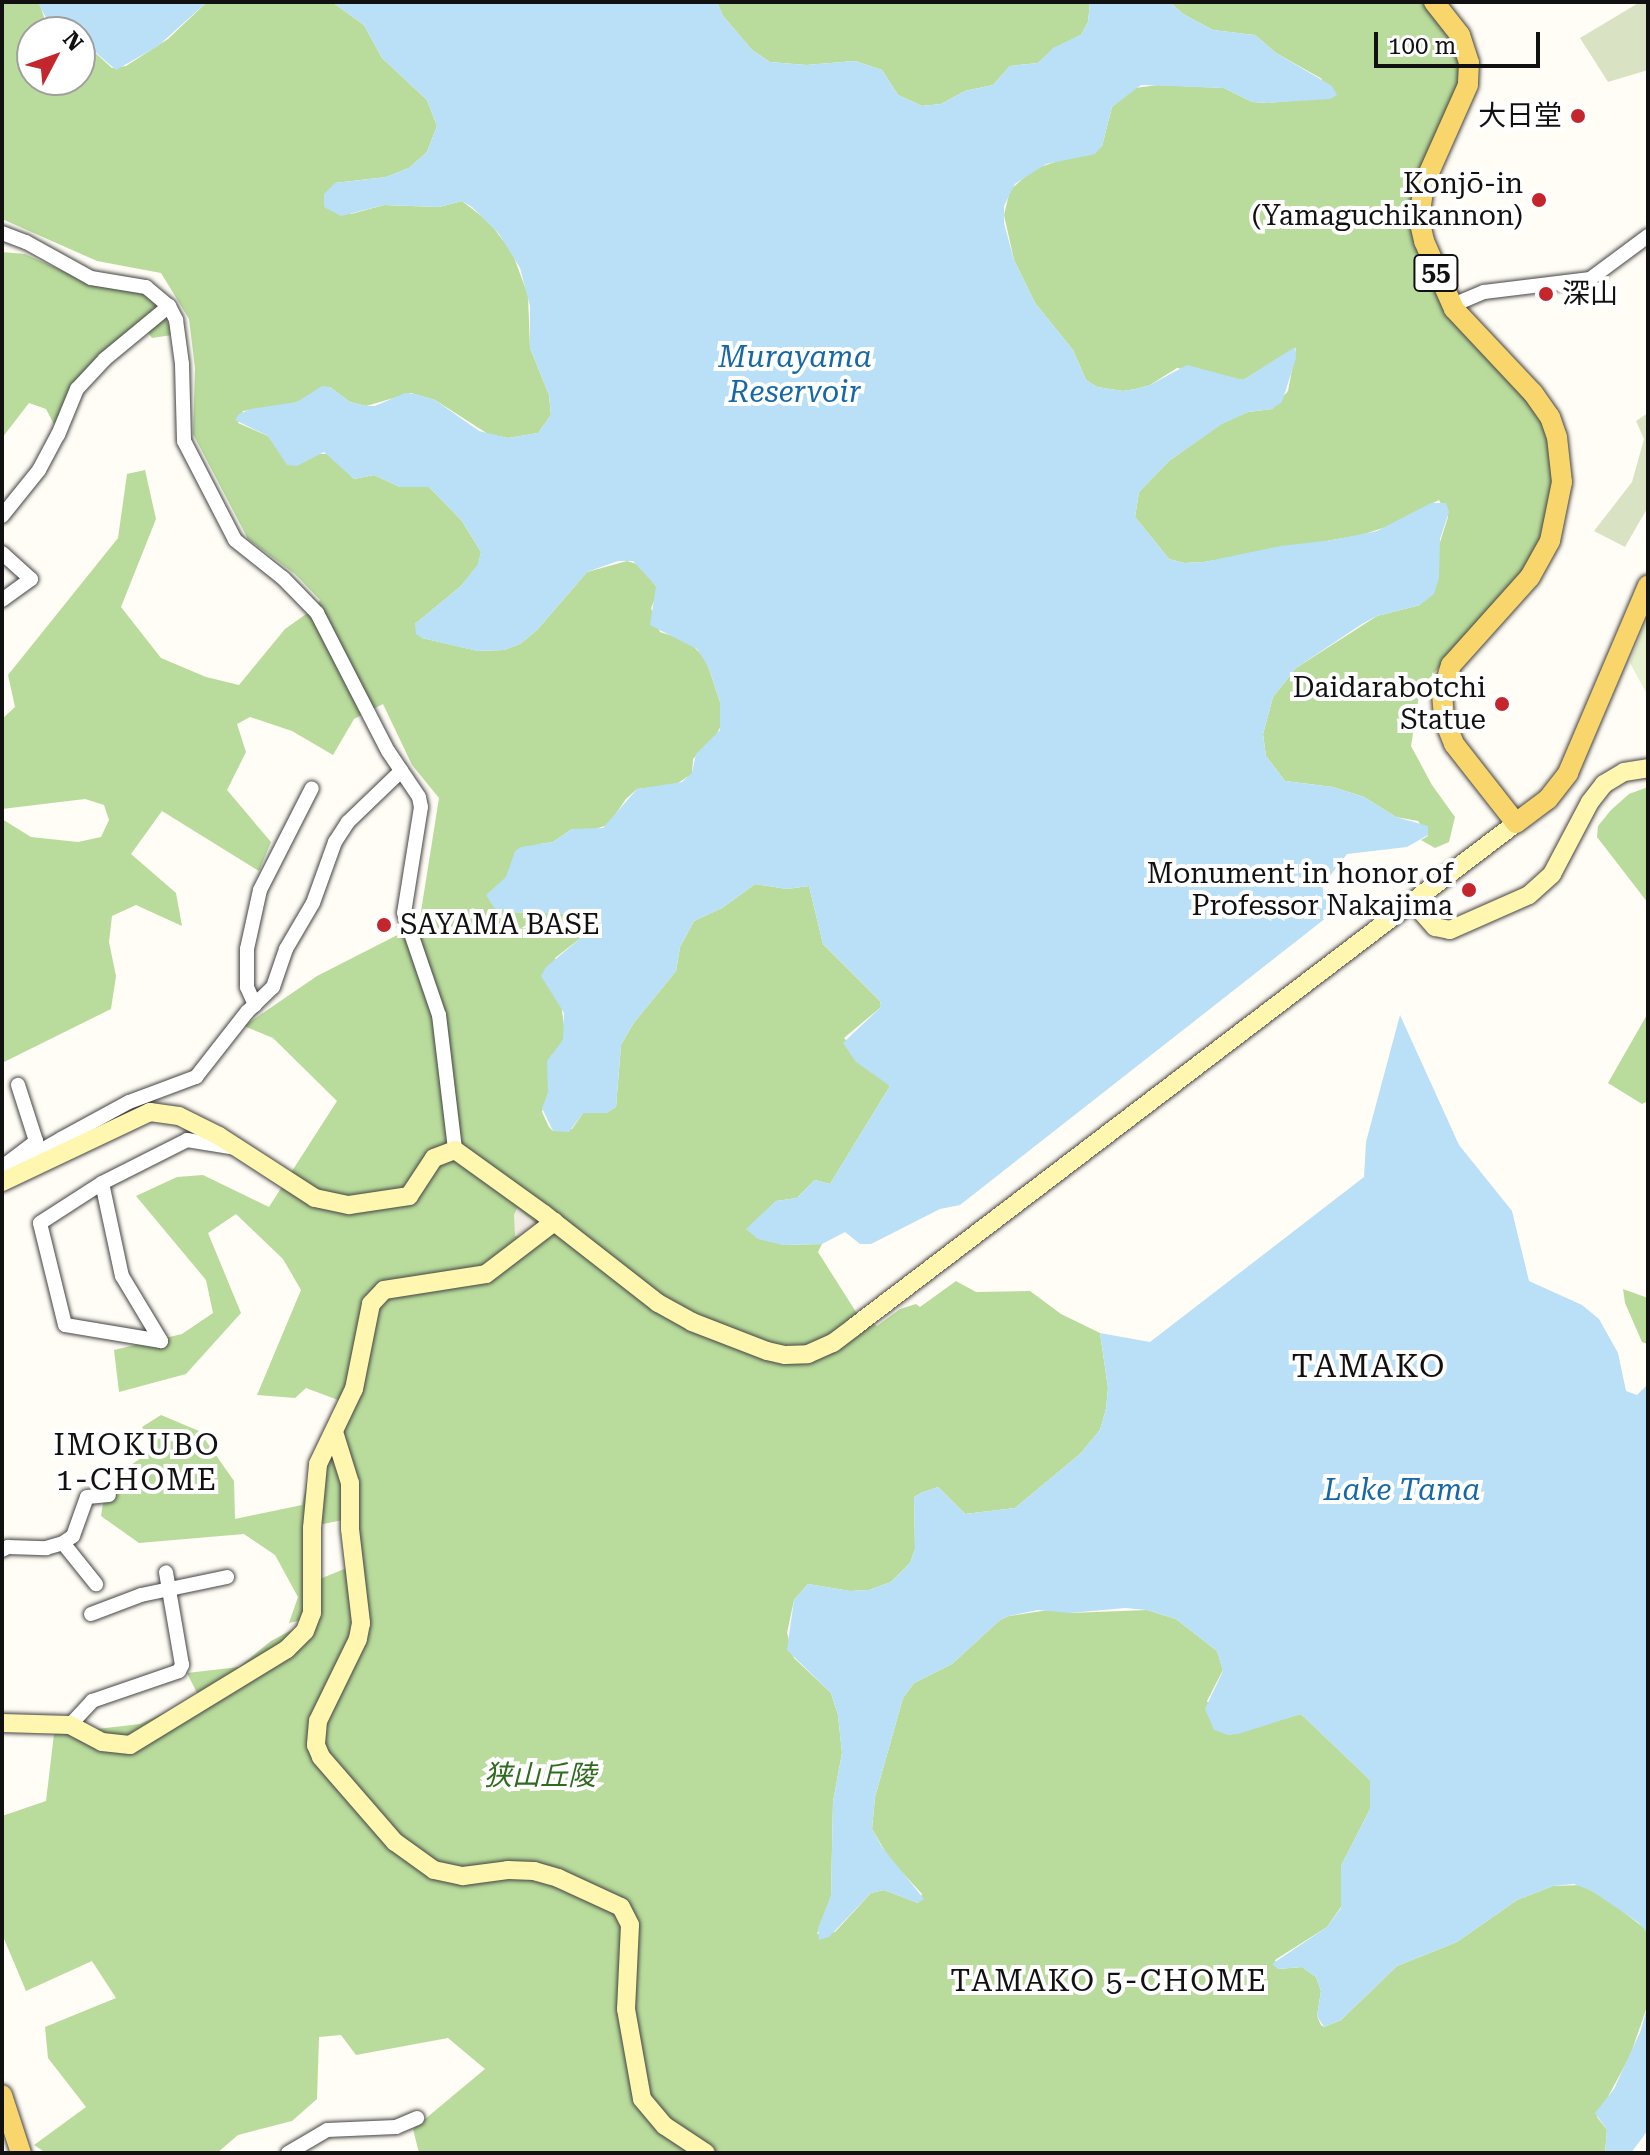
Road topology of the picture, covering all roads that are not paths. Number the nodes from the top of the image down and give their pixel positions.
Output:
1 (1434, 2) edge
2 (2, 233) edge
3 (1648, 236) edge
4 (1453, 305) junction
5 (169, 306) junction
6 (2, 516) edge
7 (2, 553) edge
8 (1648, 585) edge
9 (2, 600) edge
10 (1648, 768) edge
11 (401, 771) junction
12 (312, 788) dead end
13 (1516, 823) junction
14 (1414, 903) junction
15 (255, 1005) junction
16 (18, 1085) dead end
17 (236, 1148) junction
18 (455, 1150) junction
19 (6, 1177) edge
20 (102, 1183) junction
21 (554, 1222) junction
22 (334, 1432) junction
23 (109, 1495) dead end
24 (63, 1543) junction
25 (2, 1550) edge
26 (166, 1572) dead end
27 (227, 1577) dead end
28 (96, 1584) dead end
29 (169, 1589) junction
30 (91, 1614) dead end
31 (2, 1723) edge
32 (70, 1725) junction
33 (2, 2095) edge
34 (417, 2118) dead end
35 (21, 2153) edge
36 (288, 2153) edge
37 (706, 2153) edge

1 - 4 main road, 55
2 - 5 street
3 - 4 street
4 - 13 main road, 55
5 - 6 street
5 - 11 street
7 - 9 street
8 - 13 main road
10 - 14 street
11 - 15 street
11 - 18 street
12 - 15 street
13 - 14 street
14 - 21 street
15 - 19 street
16 - 19 street
17 - 18 street
17 - 19 street
17 - 20 street
18 - 21 street
20 - 20 street
21 - 22 street
22 - 32 street
22 - 37 street
23 - 24 street
24 - 25 street
24 - 28 street
26 - 29 street
27 - 29 street
29 - 30 street
29 - 32 street
31 - 32 street
33 - 35 main road
34 - 36 street

